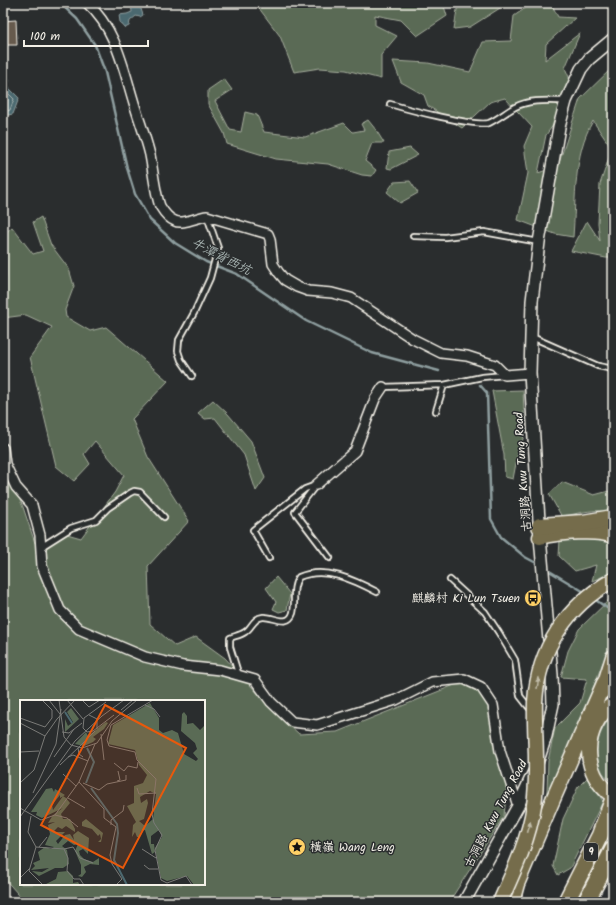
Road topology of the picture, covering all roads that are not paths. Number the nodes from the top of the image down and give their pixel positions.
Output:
1 (87, 3) edge
2 (613, 39) edge
3 (566, 101) junction
4 (390, 104) dead end
5 (207, 216) junction
6 (413, 236) dead end
7 (539, 242) junction
8 (531, 336) junction
9 (613, 369) edge
10 (530, 373) junction
11 (192, 376) dead end
12 (505, 376) junction
13 (444, 385) junction
14 (383, 387) joint
15 (436, 411) dead end
16 (3, 448) edge
17 (316, 485) junction
18 (164, 517) dead end
19 (613, 518) edge
20 (540, 532) junction
21 (613, 536) edge
22 (40, 548) junction
23 (269, 558) dead end
24 (330, 558) dead end
25 (450, 580) dead end
26 (613, 580) edge
27 (377, 592) dead end
28 (613, 658) edge
29 (239, 676) junction
30 (604, 684) junction
31 (613, 704) edge
32 (537, 714) dead end
33 (593, 730) junction
34 (608, 792) edge
35 (613, 800) edge
36 (518, 806) junction
37 (613, 850) edge
38 (464, 902) edge
39 (500, 902) edge
40 (512, 902) edge
41 (519, 902) edge
42 (566, 902) edge
43 (586, 902) edge

1 - 5 street
2 - 3 street, 古洞路 Kwu Tung Road
3 - 4 lane
3 - 7 street, 古洞路 Kwu Tung Road
5 - 11 lane
5 - 12 street
6 - 7 lane
7 - 8 street, 古洞路 Kwu Tung Road
8 - 9 lane
8 - 10 street, 古洞路 Kwu Tung Road
10 - 12 street
10 - 20 street, 古洞路 Kwu Tung Road
12 - 13 lane
13 - 14 lane
13 - 15 lane
14 - 17 street
16 - 22 street
17 - 23 lane
17 - 24 lane
18 - 22 lane
19 - 20 highway
20 - 21 main road
20 - 36 street, 古洞路 Kwu Tung Road
22 - 29 street
25 - 32 lane
39 -> 26 main road, bridge
27 - 29 lane
28 - 30 main road
29 - 36 street
30 - 33 main road
30 - 40 main road
31 - 33 main road
33 - 34 main road
33 - 41 main road
35 - 42 highway, 9
36 - 38 street, 古洞路 Kwu Tung Road
37 - 43 highway, 9

